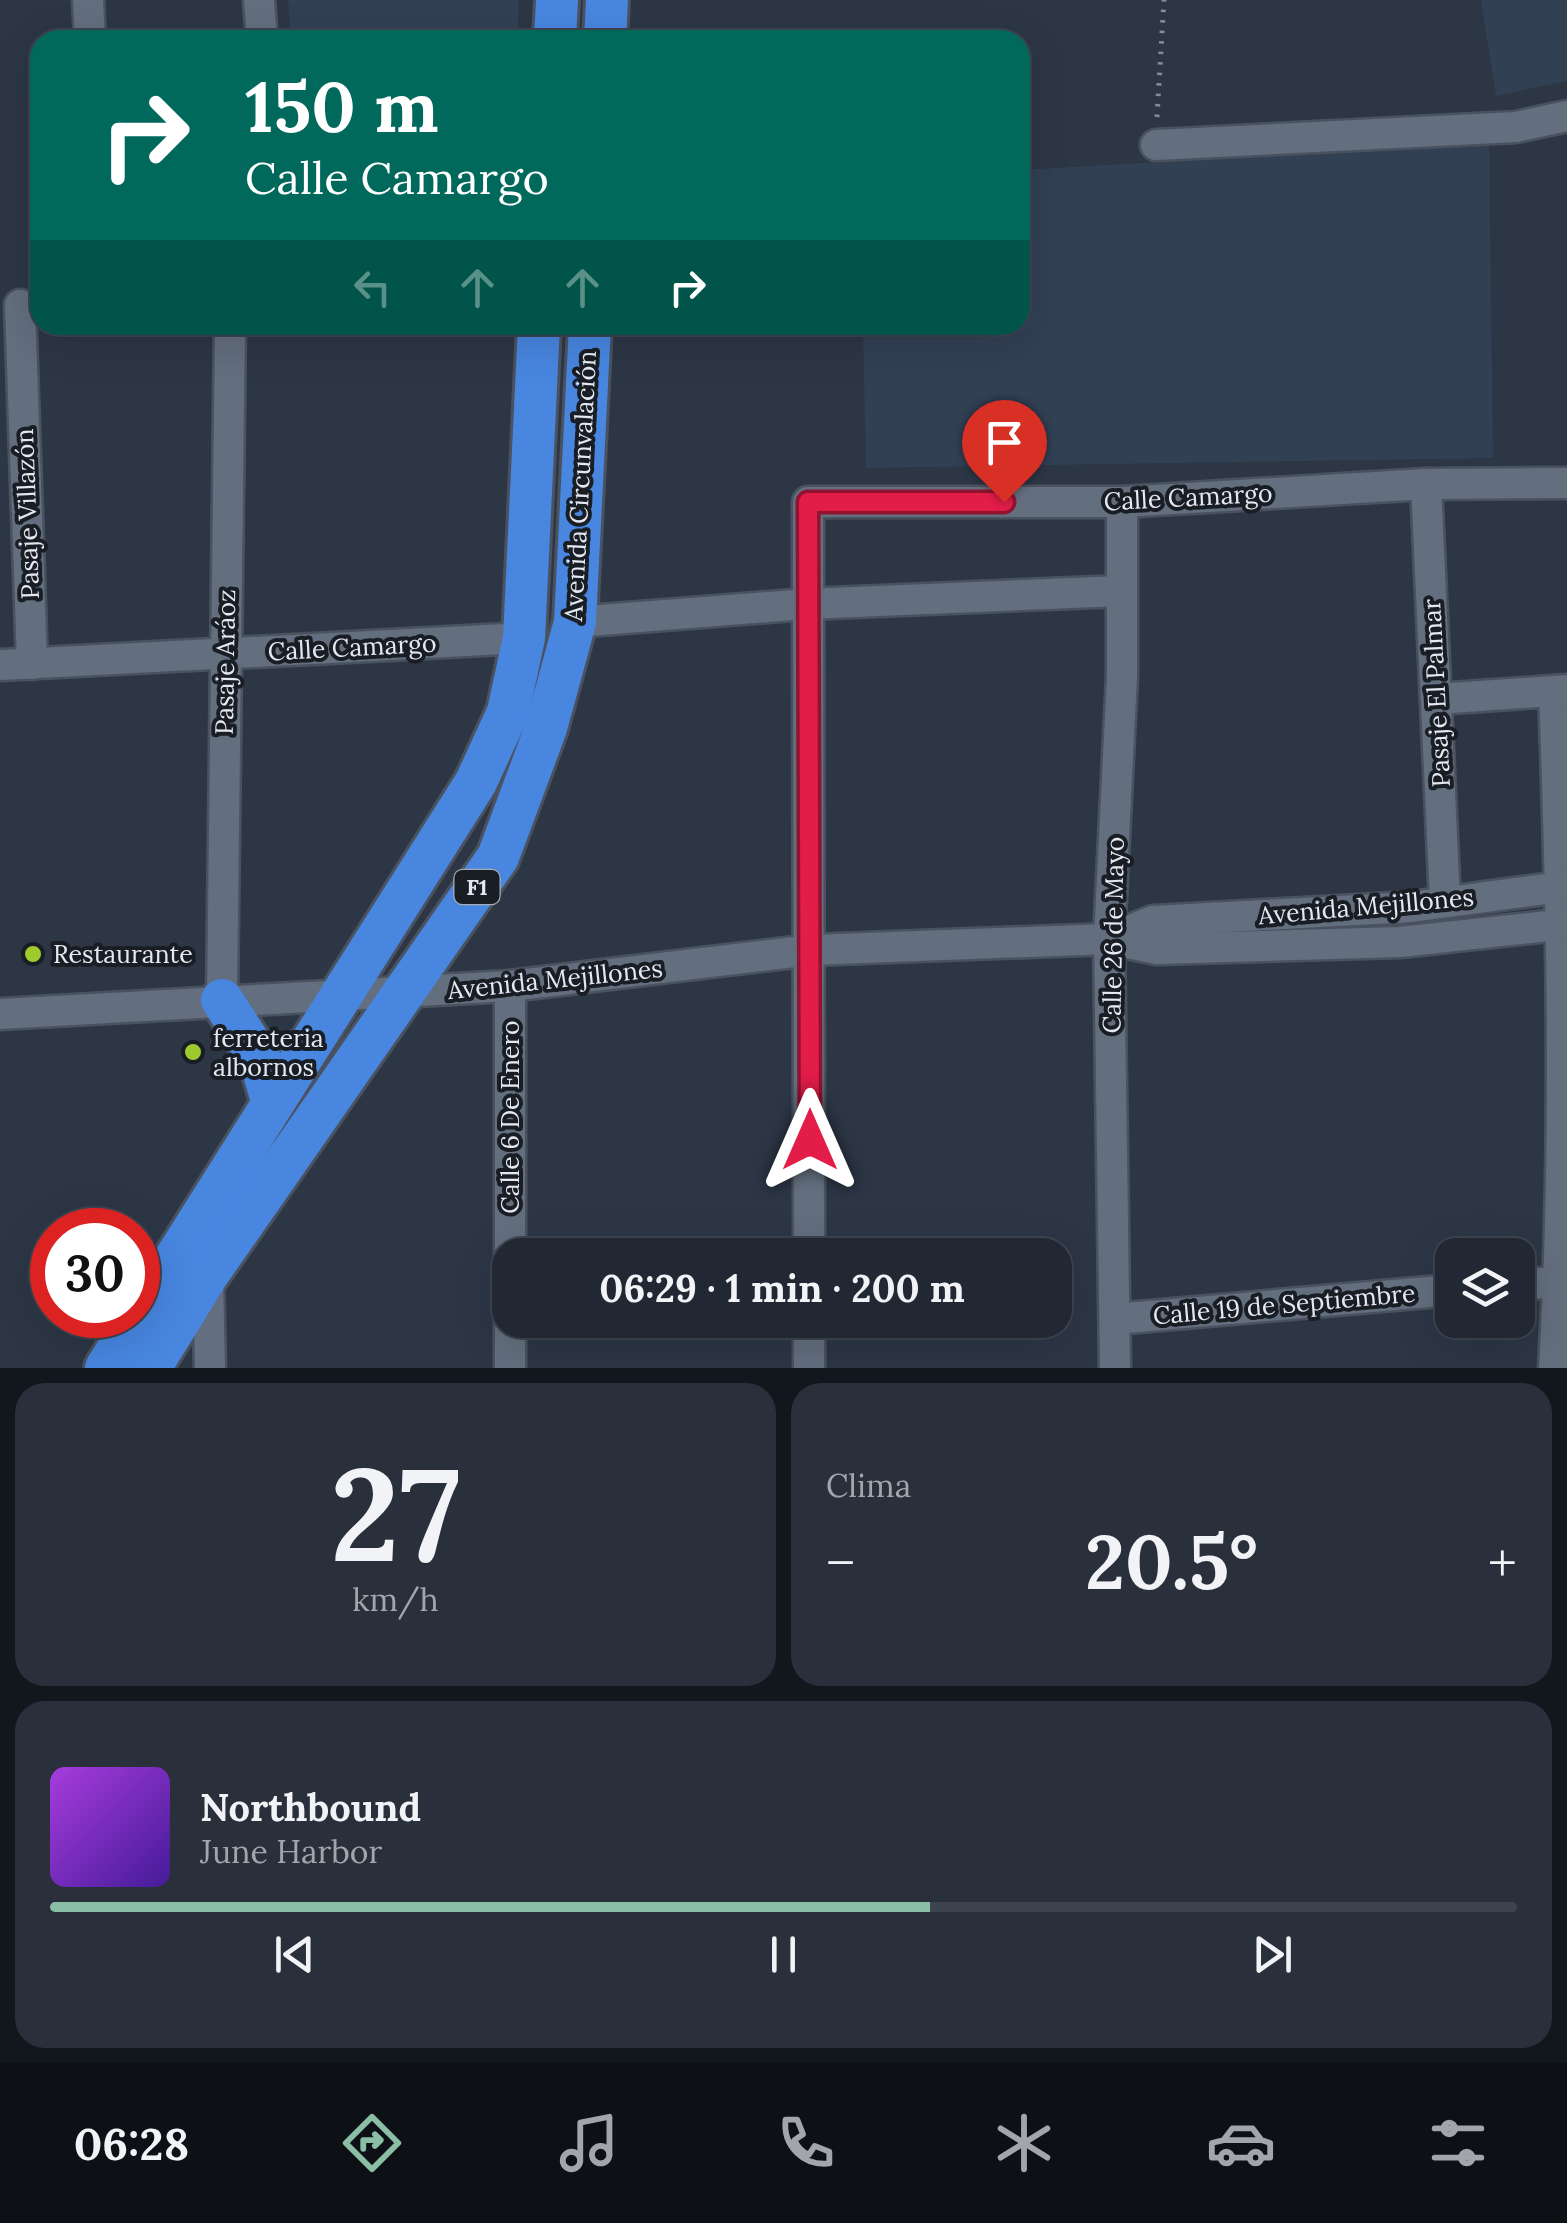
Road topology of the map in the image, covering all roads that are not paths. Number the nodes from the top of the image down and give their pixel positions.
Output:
1 (88, 0) edge
2 (259, 0) edge
3 (557, 0) edge
4 (607, 0) edge
5 (90, 30) edge
6 (261, 30) edge
7 (556, 30) edge
8 (606, 30) edge
9 (1567, 116) edge
10 (1156, 145) road end
11 (20, 305) edge
12 (230, 335) edge
13 (538, 335) edge
14 (589, 335) edge
15 (1567, 482) edge
16 (1426, 484) junction
17 (1122, 502) junction
18 (1122, 592) junction
19 (806, 604) junction
20 (574, 622) junction
21 (524, 638) junction
22 (224, 654) junction
23 (32, 664) junction
24 (0, 665) edge
25 (1560, 690) edge
26 (1437, 699) junction
27 (1564, 886) edge
28 (1445, 902) junction
29 (1564, 924) edge
30 (1109, 939) junction
31 (810, 950) junction
32 (510, 986) junction
33 (407, 992) junction
34 (345, 994) junction
35 (222, 1000) junction
36 (0, 1014) edge
37 (272, 1101) junction
38 (809, 1238) edge
39 (208, 1274) junction
40 (1563, 1281) edge
41 (1535, 1283) edge
42 (1435, 1291) edge
43 (1115, 1319) junction
44 (809, 1338) edge
45 (106, 1368) edge
46 (150, 1368) edge
47 (210, 1368) edge
48 (510, 1368) edge
49 (809, 1368) edge
50 (1114, 1368) edge
51 (1554, 1368) edge

1 - 5 street
2 - 6 street
3 - 7 highway
4 - 8 highway
9 - 10 street
11 - 23 street, Pasaje Villazón
12 - 22 street, Pasaje Aráoz
13 - 21 highway, Avenida Circunvalación / F1
14 - 20 highway, Avenida Circunvalación / F1
15 - 16 street, Calle Camargo
16 - 17 street, Calle Camargo
16 - 26 street, Pasaje El Palmar
17 - 18 street, Calle 26 de Mayo
17 - 19 street, Calle Camargo
18 - 19 street
18 - 30 street, Calle 26 de Mayo
19 - 20 street
19 - 31 street
20 - 33 highway, Avenida Circunvalación / F1
21 - 22 street, Calle Camargo
21 - 34 highway, Avenida Circunvalación / F1
22 - 23 street, Calle Camargo
22 - 35 street, Pasaje Aráoz
23 - 24 street, Calle Camargo
25 - 26 street
25 - 27 street
26 - 28 street, Pasaje El Palmar
27 - 28 street, Avenida Mejillones
27 - 29 street
28 - 30 street, Avenida Mejillones
29 - 30 street, Avenida Mejillones
29 - 40 street
30 - 31 street, Avenida Mejillones
30 - 43 street, Calle 26 de Mayo
31 - 32 street, Avenida Mejillones
31 - 38 street
32 - 33 street, Avenida Mejillones
32 - 48 street, Calle 6 De Enero
33 - 34 street, Avenida Mejillones
33 - 39 highway, Avenida Circunvalación / F1
34 - 35 street, Avenida Mejillones
34 - 37 highway, Avenida Circunvalación / F1
35 - 36 street, Avenida Mejillones
35 - 37 highway
37 - 45 highway, Avenida Circunvalación / F1
39 - 46 highway, Avenida Circunvalación / F1
39 - 47 street
40 - 41 street
40 - 51 street
42 - 43 street, Calle 19 de Septiembre
43 - 50 street, Calle 26 de Mayo
44 - 49 street

